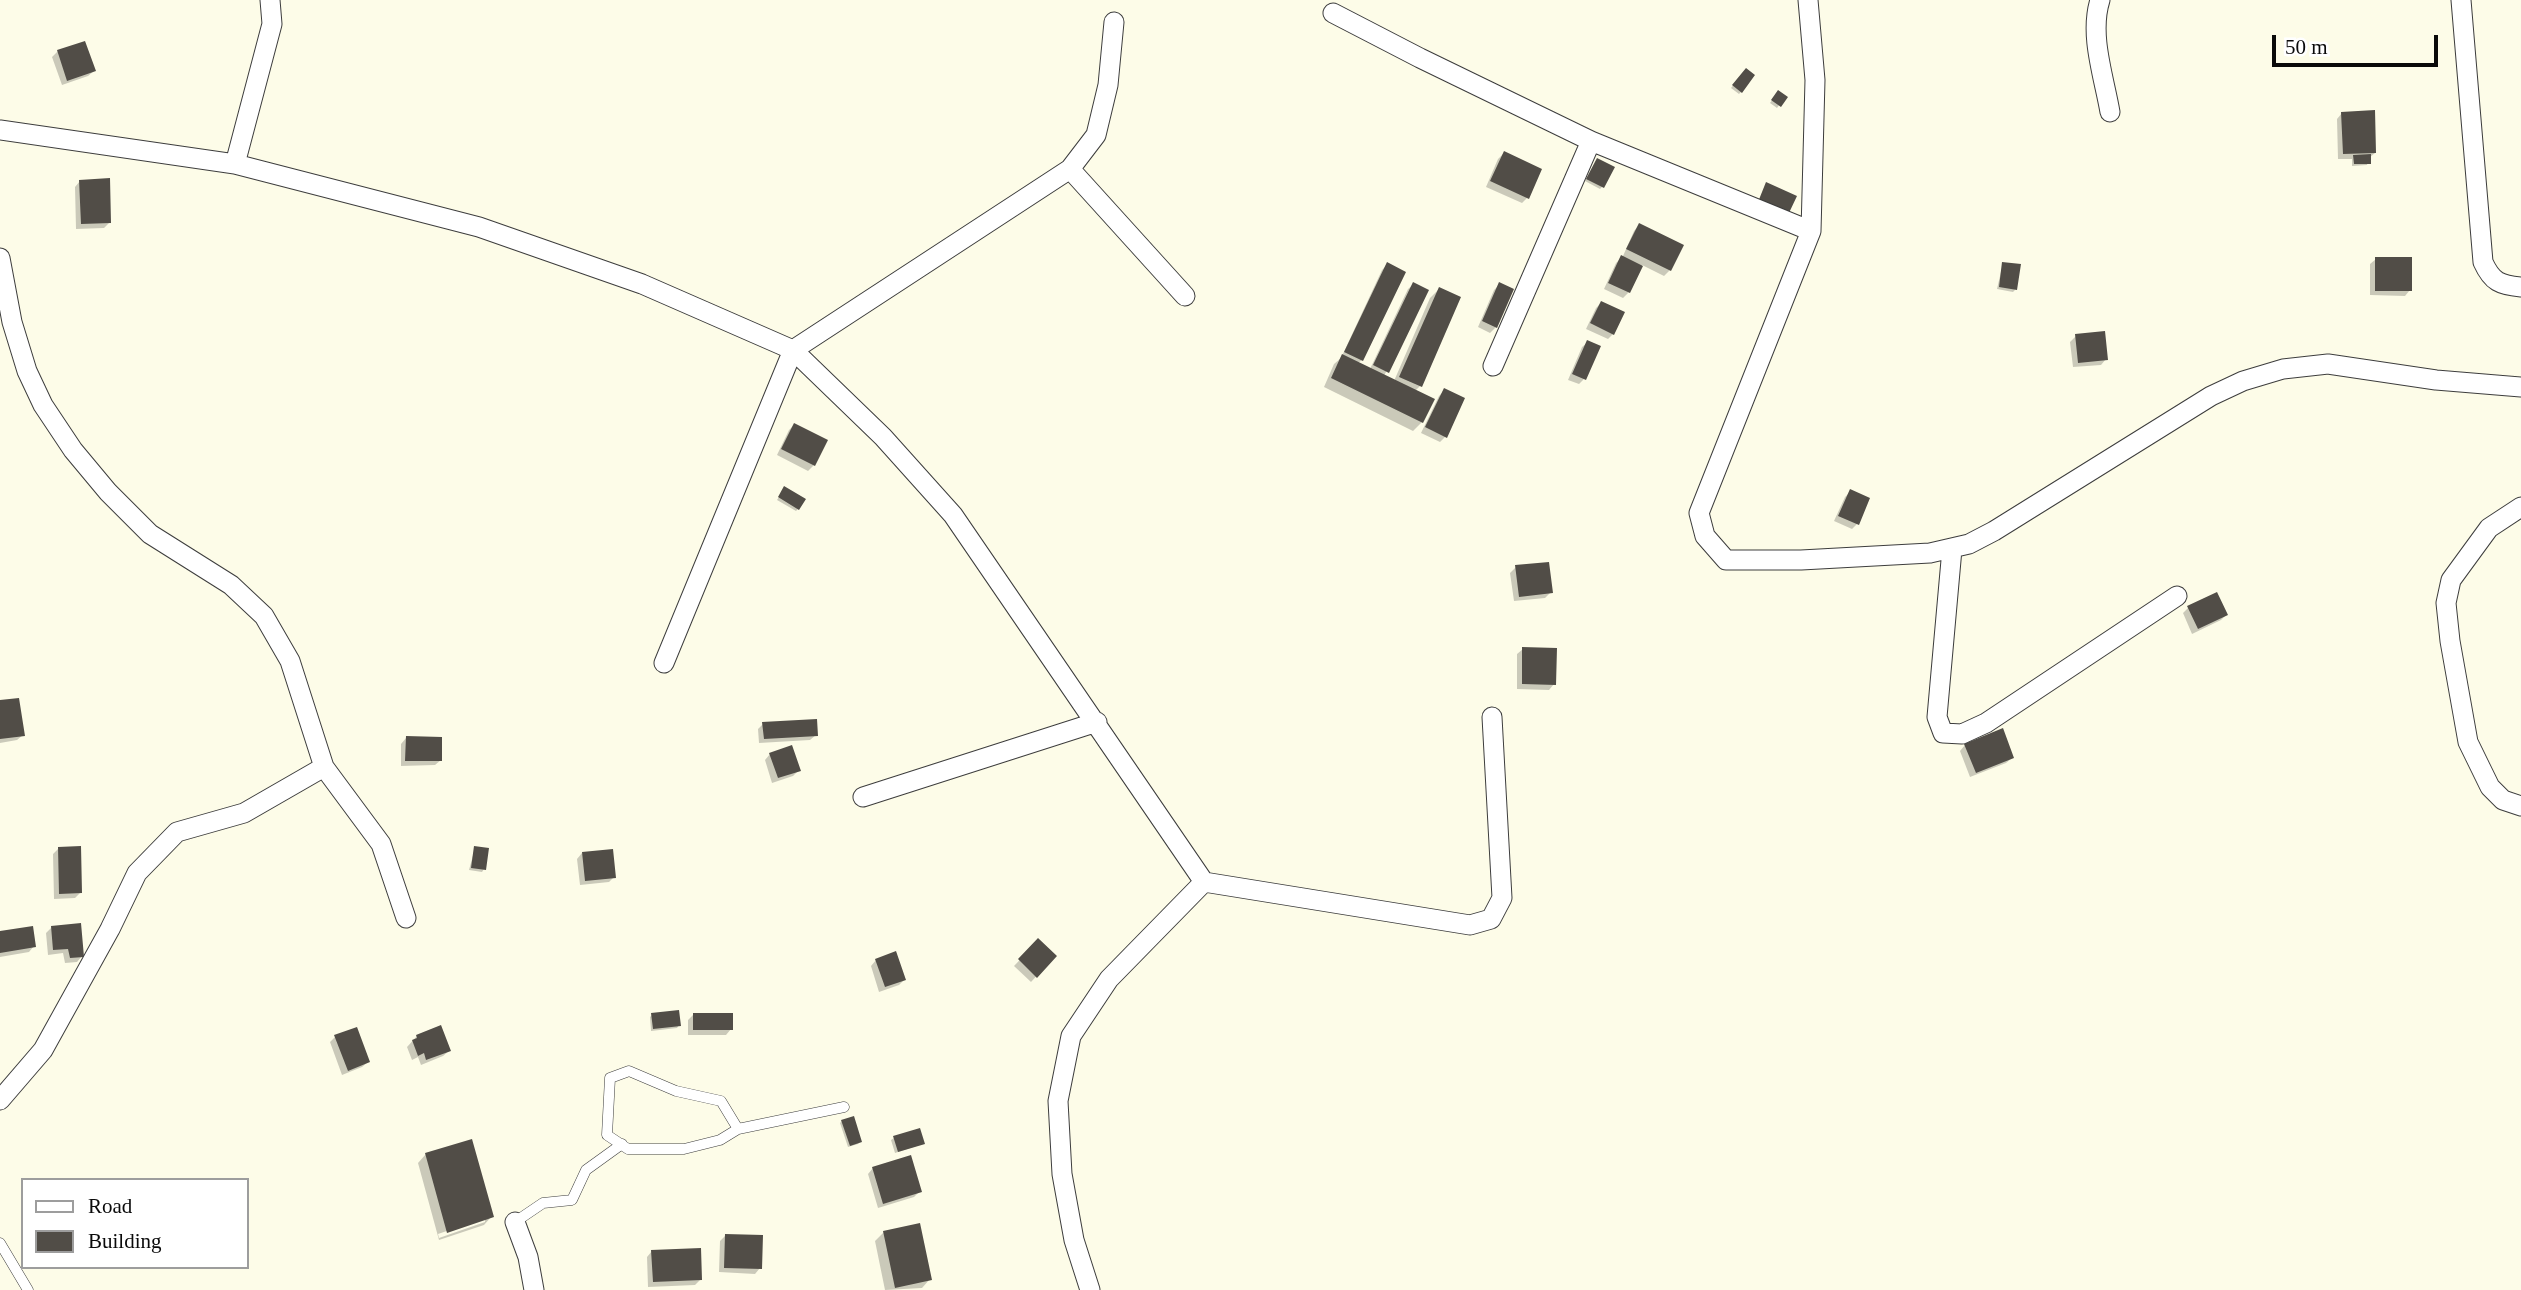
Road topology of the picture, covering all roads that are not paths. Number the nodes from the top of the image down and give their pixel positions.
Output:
1 (270, 0) edge
2 (2100, 0) edge
3 (2461, 0) edge
4 (1804, 4) edge
5 (1333, 13) dead end
6 (1114, 23) dead end
7 (2110, 112) dead end
8 (0, 130) edge
9 (1591, 141) junction
10 (235, 164) junction
11 (1070, 169) junction
12 (1811, 231) junction
13 (0, 258) edge
14 (2521, 287) edge
15 (1185, 296) dead end
16 (793, 350) junction
17 (1493, 366) dead end
18 (2521, 387) edge
19 (2521, 507) edge
20 (1952, 549) junction
21 (2177, 596) dead end
22 (664, 663) dead end
23 (1492, 717) dead end
24 (1097, 722) junction
25 (324, 766) junction
26 (863, 797) dead end
27 (2521, 807) edge
28 (1204, 882) junction
29 (406, 918) dead end
30 (0, 1100) edge
31 (844, 1107) dead end
32 (738, 1129) junction
33 (622, 1144) junction
34 (515, 1222) joint
35 (0, 1243) edge
36 (28, 1290) edge
37 (534, 1290) edge
38 (1090, 1290) edge

1 - 10 street
2 - 7 street
3 - 14 street
4 - 12 street
5 - 9 street
6 - 11 street
8 - 10 street
9 - 12 street
9 - 17 street
10 - 16 street
11 - 15 street
11 - 16 street
12 - 20 street
13 - 25 street
16 - 22 street
16 - 24 street
18 - 20 street
19 - 27 street
20 - 21 street
23 - 28 street
24 - 26 street
24 - 28 street
25 - 29 street
25 - 30 street
28 - 38 street
31 - 32 lane
32 - 33 lane
32 - 33 lane
33 - 34 lane
34 - 37 street
35 - 36 lane

